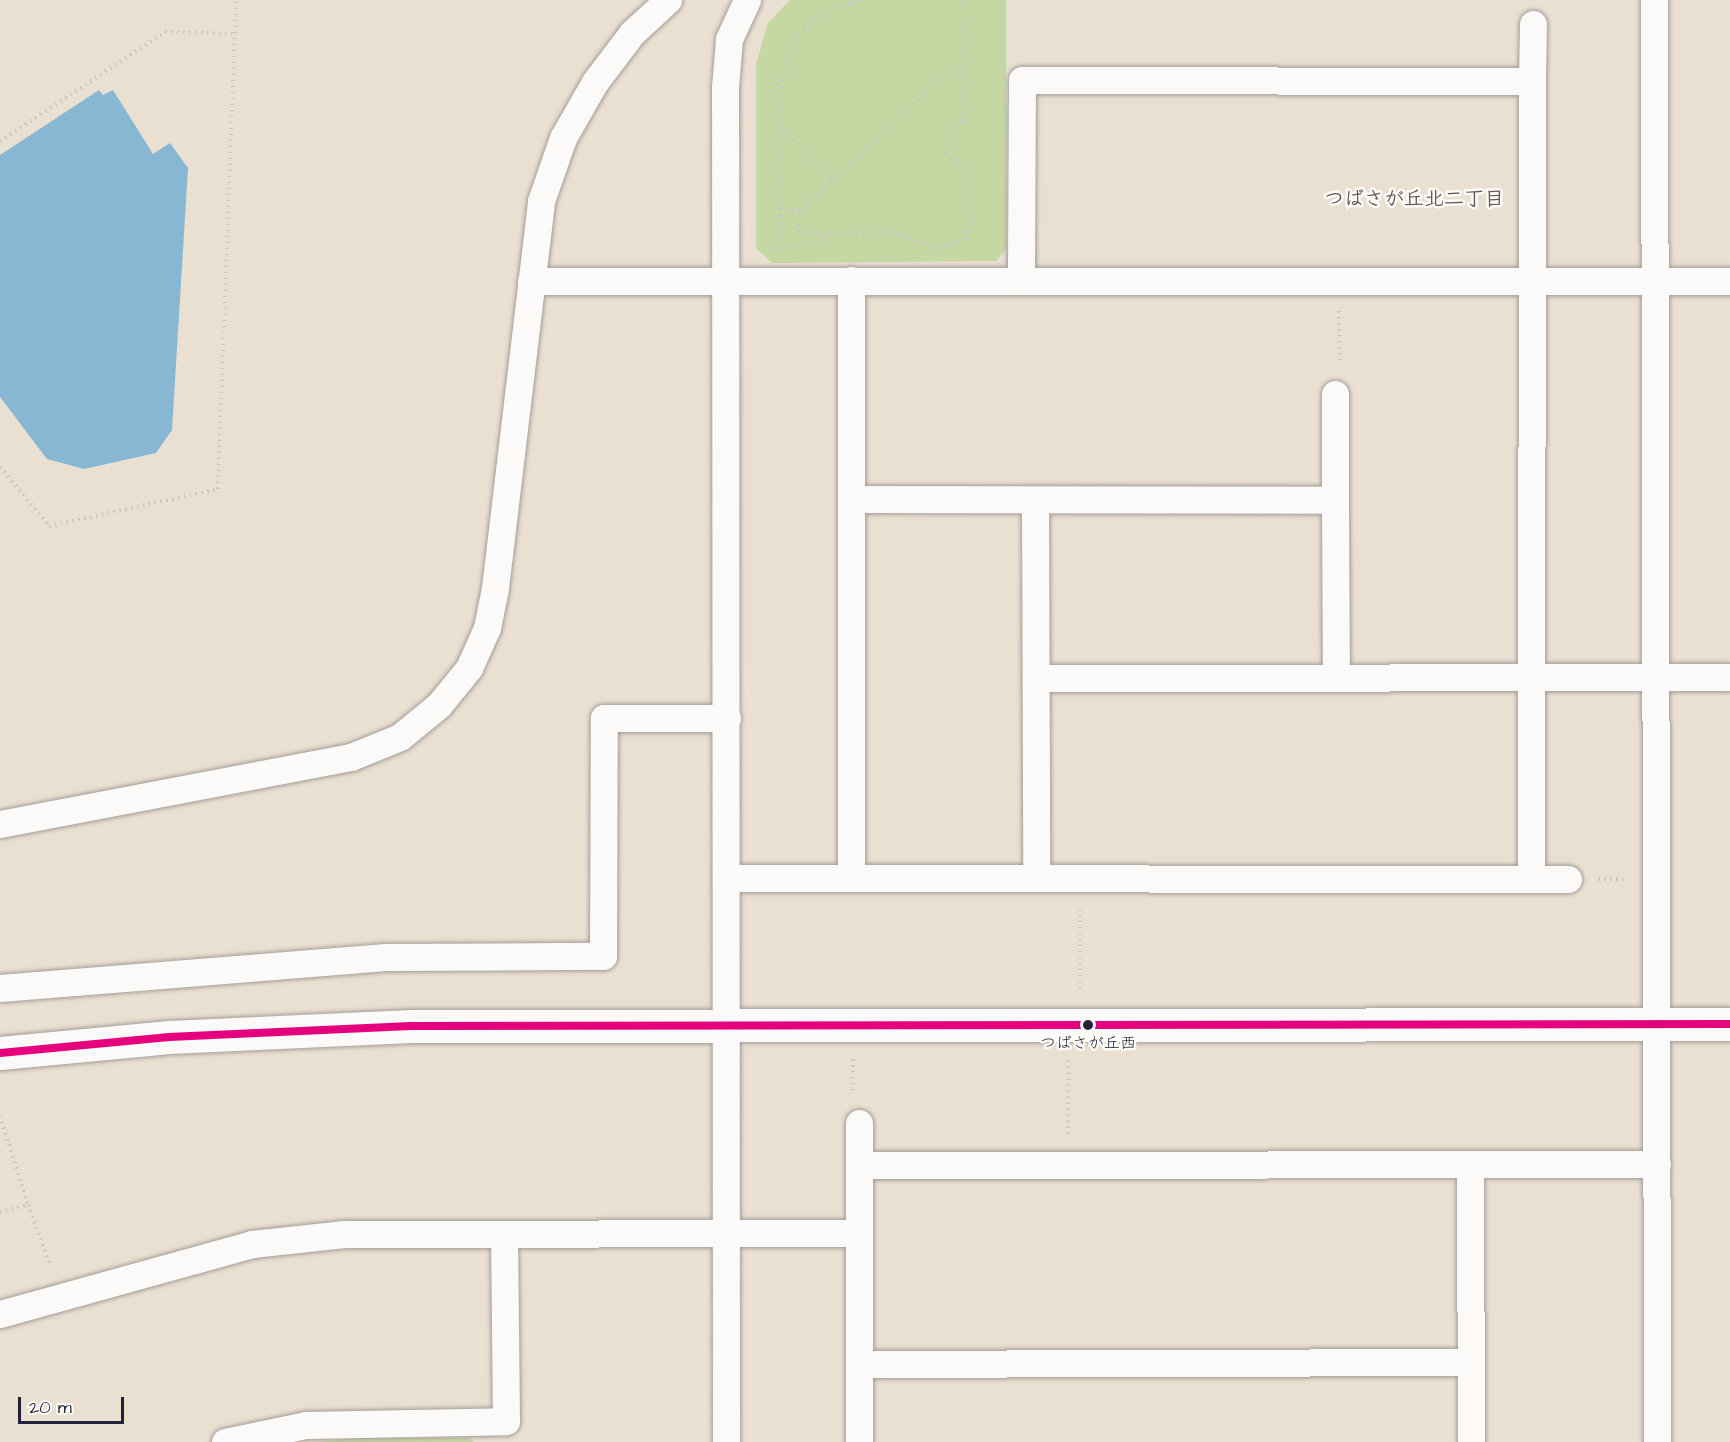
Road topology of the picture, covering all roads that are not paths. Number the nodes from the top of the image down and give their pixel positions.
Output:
1 (668, 0) edge
2 (747, 0) edge
3 (1654, 0) edge
4 (1533, 24) dead end
5 (1532, 81) junction
6 (1021, 279) junction
7 (1532, 279) junction
8 (725, 280) junction
9 (850, 280) junction
10 (531, 281) junction
11 (1655, 281) junction
12 (1730, 281) edge
13 (1335, 394) road end
14 (850, 499) junction
15 (1035, 500) junction
16 (1335, 500) junction
17 (1531, 677) junction
18 (1656, 677) junction
19 (1730, 677) edge
20 (1036, 678) junction
21 (1336, 678) junction
22 (727, 718) junction
23 (0, 824) edge
24 (728, 878) junction
25 (850, 878) junction
26 (1036, 878) junction
27 (1531, 879) junction
28 (1568, 879) road end
29 (0, 988) edge
30 (727, 1023) junction
31 (1657, 1024) junction
32 (1730, 1024) edge
33 (0, 1053) edge
34 (859, 1123) road end
35 (1470, 1164) junction
36 (1657, 1164) junction
37 (859, 1165) junction
38 (859, 1233) junction
39 (504, 1234) junction
40 (725, 1234) junction
41 (0, 1314) edge
42 (1471, 1362) junction
43 (859, 1364) junction
44 (506, 1432) edge
45 (225, 1442) edge
46 (726, 1442) edge
47 (859, 1442) edge
48 (1471, 1442) edge
49 (1657, 1442) edge

1 - 10 street
2 - 8 street
3 - 11 street
4 - 5 street
5 - 6 street
5 - 7 street
6 - 7 street
6 - 9 street
7 - 11 street
7 - 17 street
8 - 9 street
8 - 10 street
8 - 22 street
9 - 14 street
10 - 23 street
11 - 12 street
11 - 18 street
13 - 16 street
14 - 15 street
14 - 25 street
15 - 16 street
15 - 20 street
16 - 21 street
17 - 18 street
17 - 21 street
17 - 27 street
18 - 19 street
18 - 31 street
20 - 21 street
20 - 26 street
22 - 24 street
22 - 29 street
24 - 25 street
24 - 30 street
25 - 26 street
26 - 27 street
27 - 28 street
30 - 31 street
30 - 33 street
30 - 40 street
31 - 32 street
31 - 36 street
34 - 37 street
35 - 36 street
35 - 37 street
35 - 42 street
36 - 49 street
37 - 38 street
38 - 40 street
38 - 43 street
39 - 40 street
39 - 41 street
39 - 44 street
40 - 46 street
42 - 43 street
42 - 48 street
43 - 47 street
44 - 45 street

